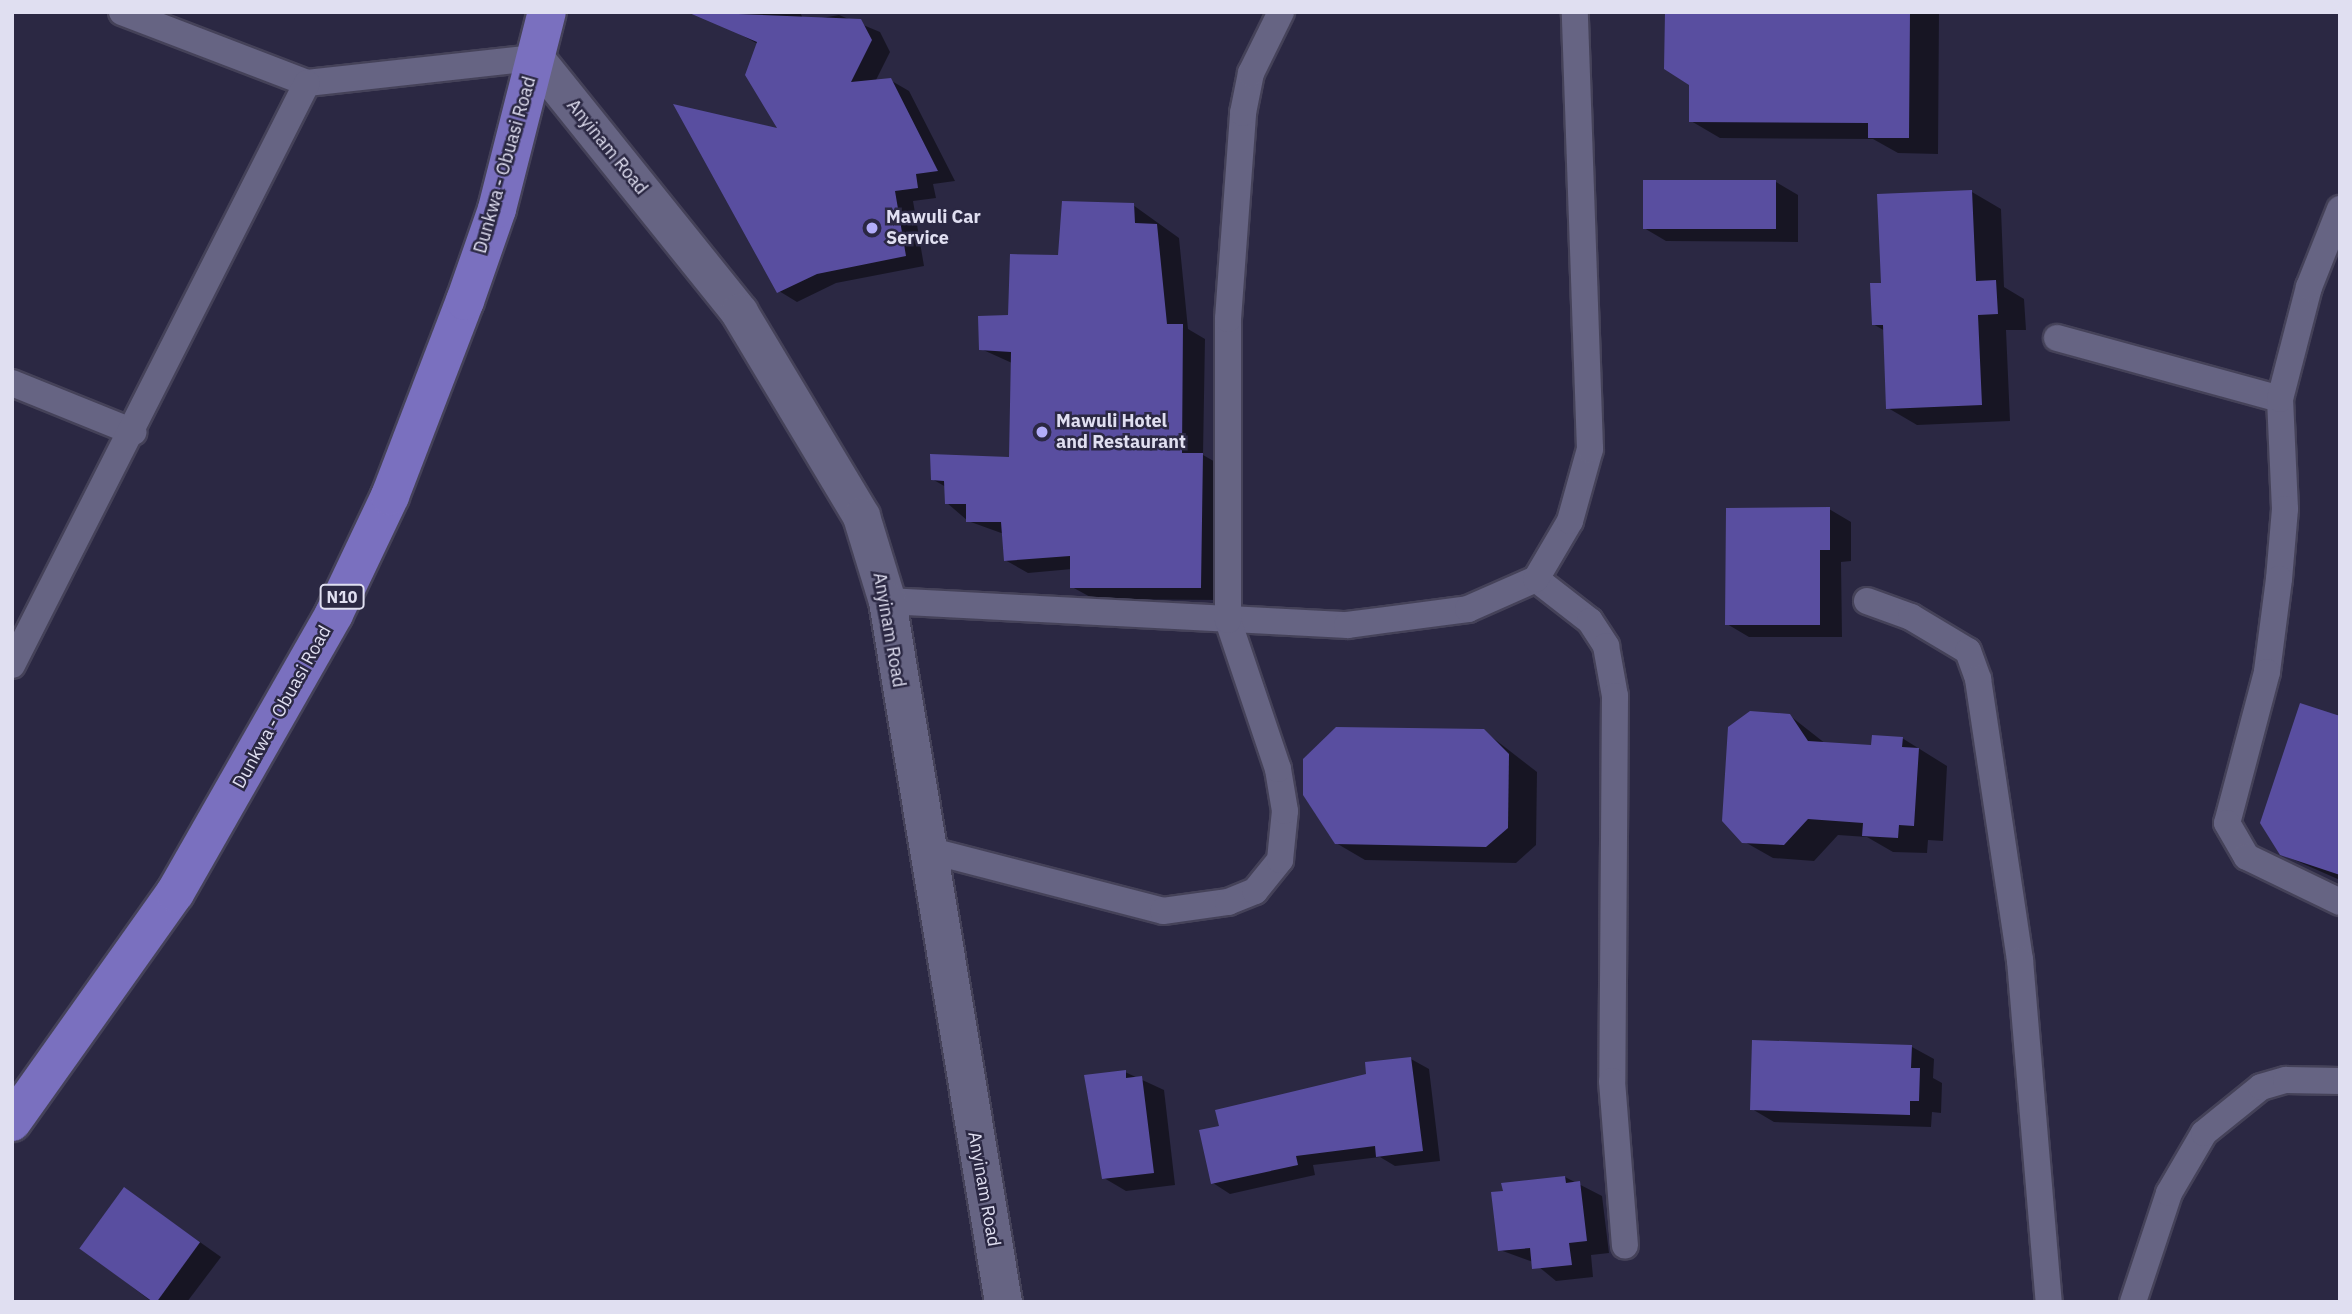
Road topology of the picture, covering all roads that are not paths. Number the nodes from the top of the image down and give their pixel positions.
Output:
1 (122, 12) edge
2 (547, 12) edge
3 (1281, 12) edge
4 (1575, 12) edge
5 (535, 58) junction
6 (307, 83) junction
7 (2340, 209) edge
8 (2057, 338) dead end
9 (12, 383) edge
10 (2280, 399) junction
11 (133, 432) junction
12 (1536, 579) junction
13 (887, 601) junction
14 (1867, 601) dead end
15 (1228, 620) junction
16 (12, 665) edge
17 (924, 849) junction
18 (2340, 902) edge
19 (2340, 1081) edge
20 (12, 1122) edge
21 (1625, 1245) dead end
22 (2137, 1300) edge
23 (1003, 1302) edge
24 (2049, 1302) edge

1 - 6 street
2 - 5 main road, Dunkwa - Obuasi Road / N10
3 - 15 street
4 - 12 street
5 - 6 street
5 - 13 street, Anyinam Road
5 - 20 main road, Dunkwa - Obuasi Road / N10
6 - 11 street
7 - 10 street
8 - 10 street
9 - 11 street
10 - 18 street
11 - 16 street
12 - 15 street
12 - 21 street
13 - 15 street
13 - 17 street, Anyinam Road
14 - 24 street
15 - 17 street
17 - 23 street, Anyinam Road
19 - 22 street

